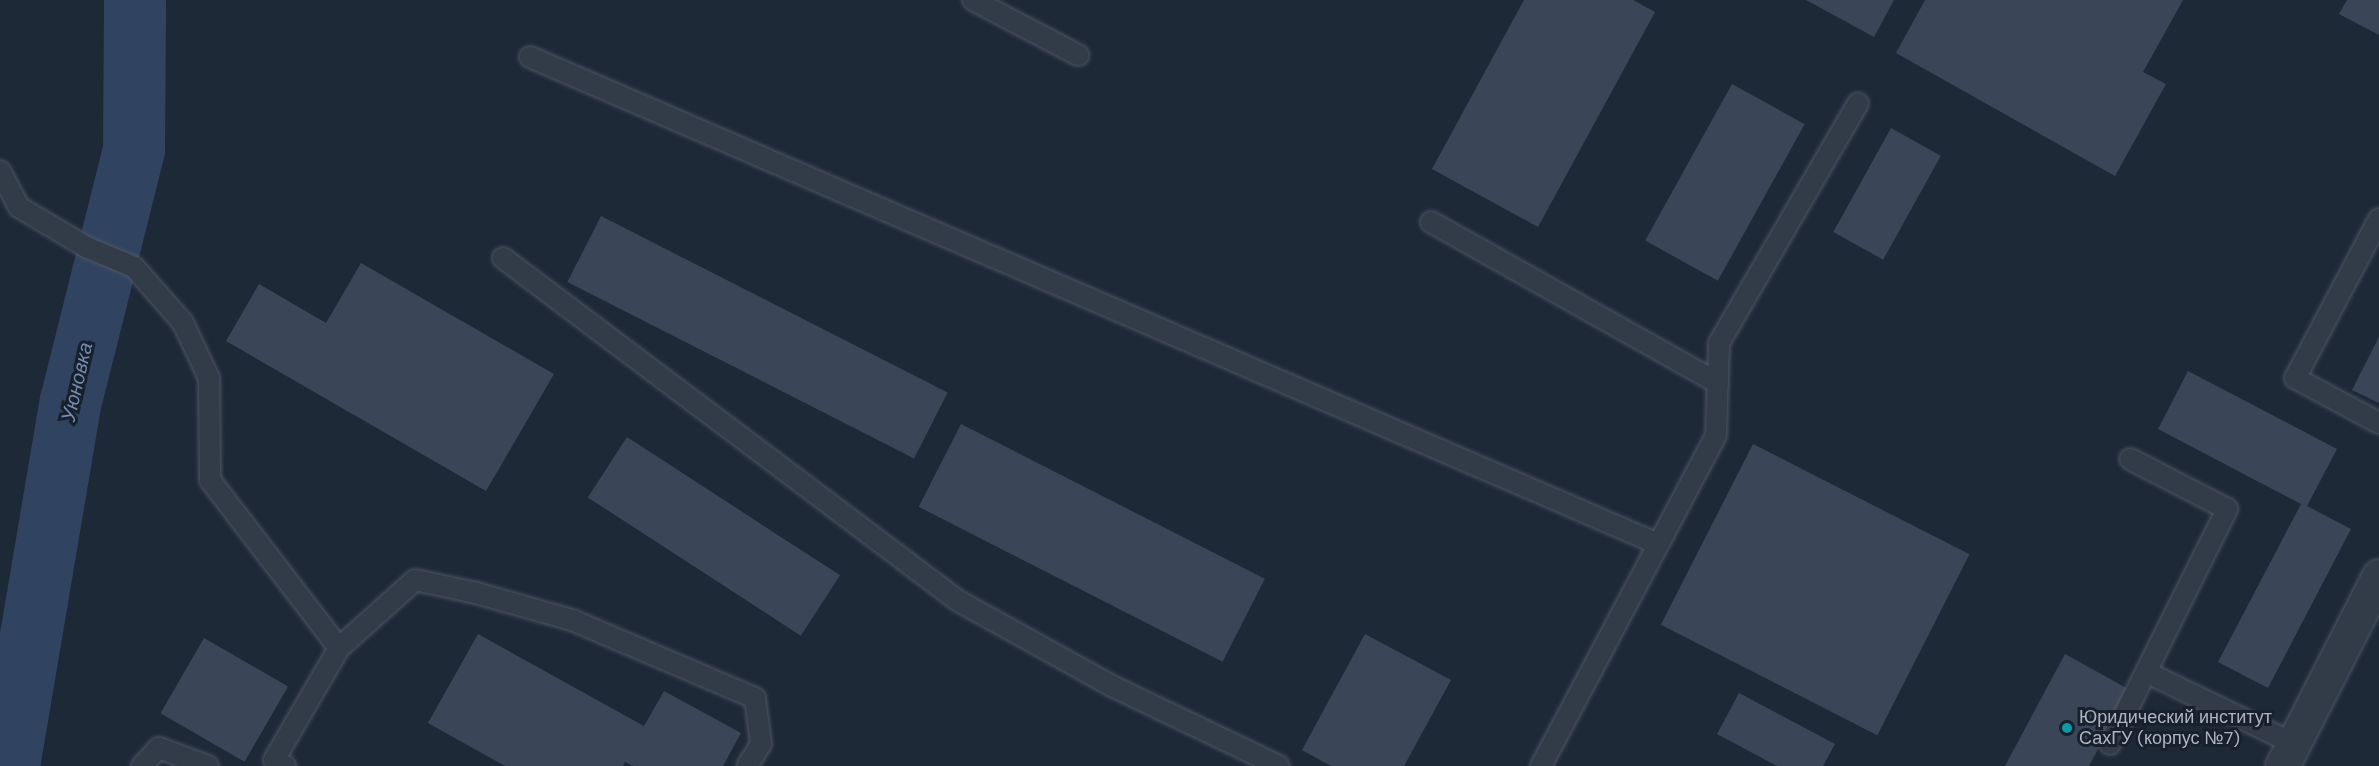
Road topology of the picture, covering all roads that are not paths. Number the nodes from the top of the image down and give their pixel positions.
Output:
1 (973, 0) edge
2 (1078, 55) dead end
3 (530, 57) dead end
4 (1858, 102) dead end
5 (0, 171) edge
6 (2379, 219) edge
7 (1431, 222) dead end
8 (503, 258) dead end
9 (1718, 383) junction
10 (2379, 423) edge
11 (2130, 459) dead end
12 (1658, 544) junction
13 (2379, 576) edge
14 (339, 648) junction
15 (2146, 672) junction
16 (2110, 744) dead end
17 (2288, 755) edge
18 (276, 764) edge
19 (142, 766) edge
20 (208, 766) edge
21 (747, 766) edge
22 (1279, 766) edge
23 (1541, 766) edge

1 - 2 lane
3 - 12 lane
4 - 9 lane
5 - 14 lane
6 - 10 lane
7 - 9 lane
8 - 22 lane
9 - 12 lane
11 - 15 lane
12 - 23 lane
13 - 17 street
14 - 18 lane
14 - 21 lane
15 - 16 lane
15 - 17 lane
19 - 20 lane

